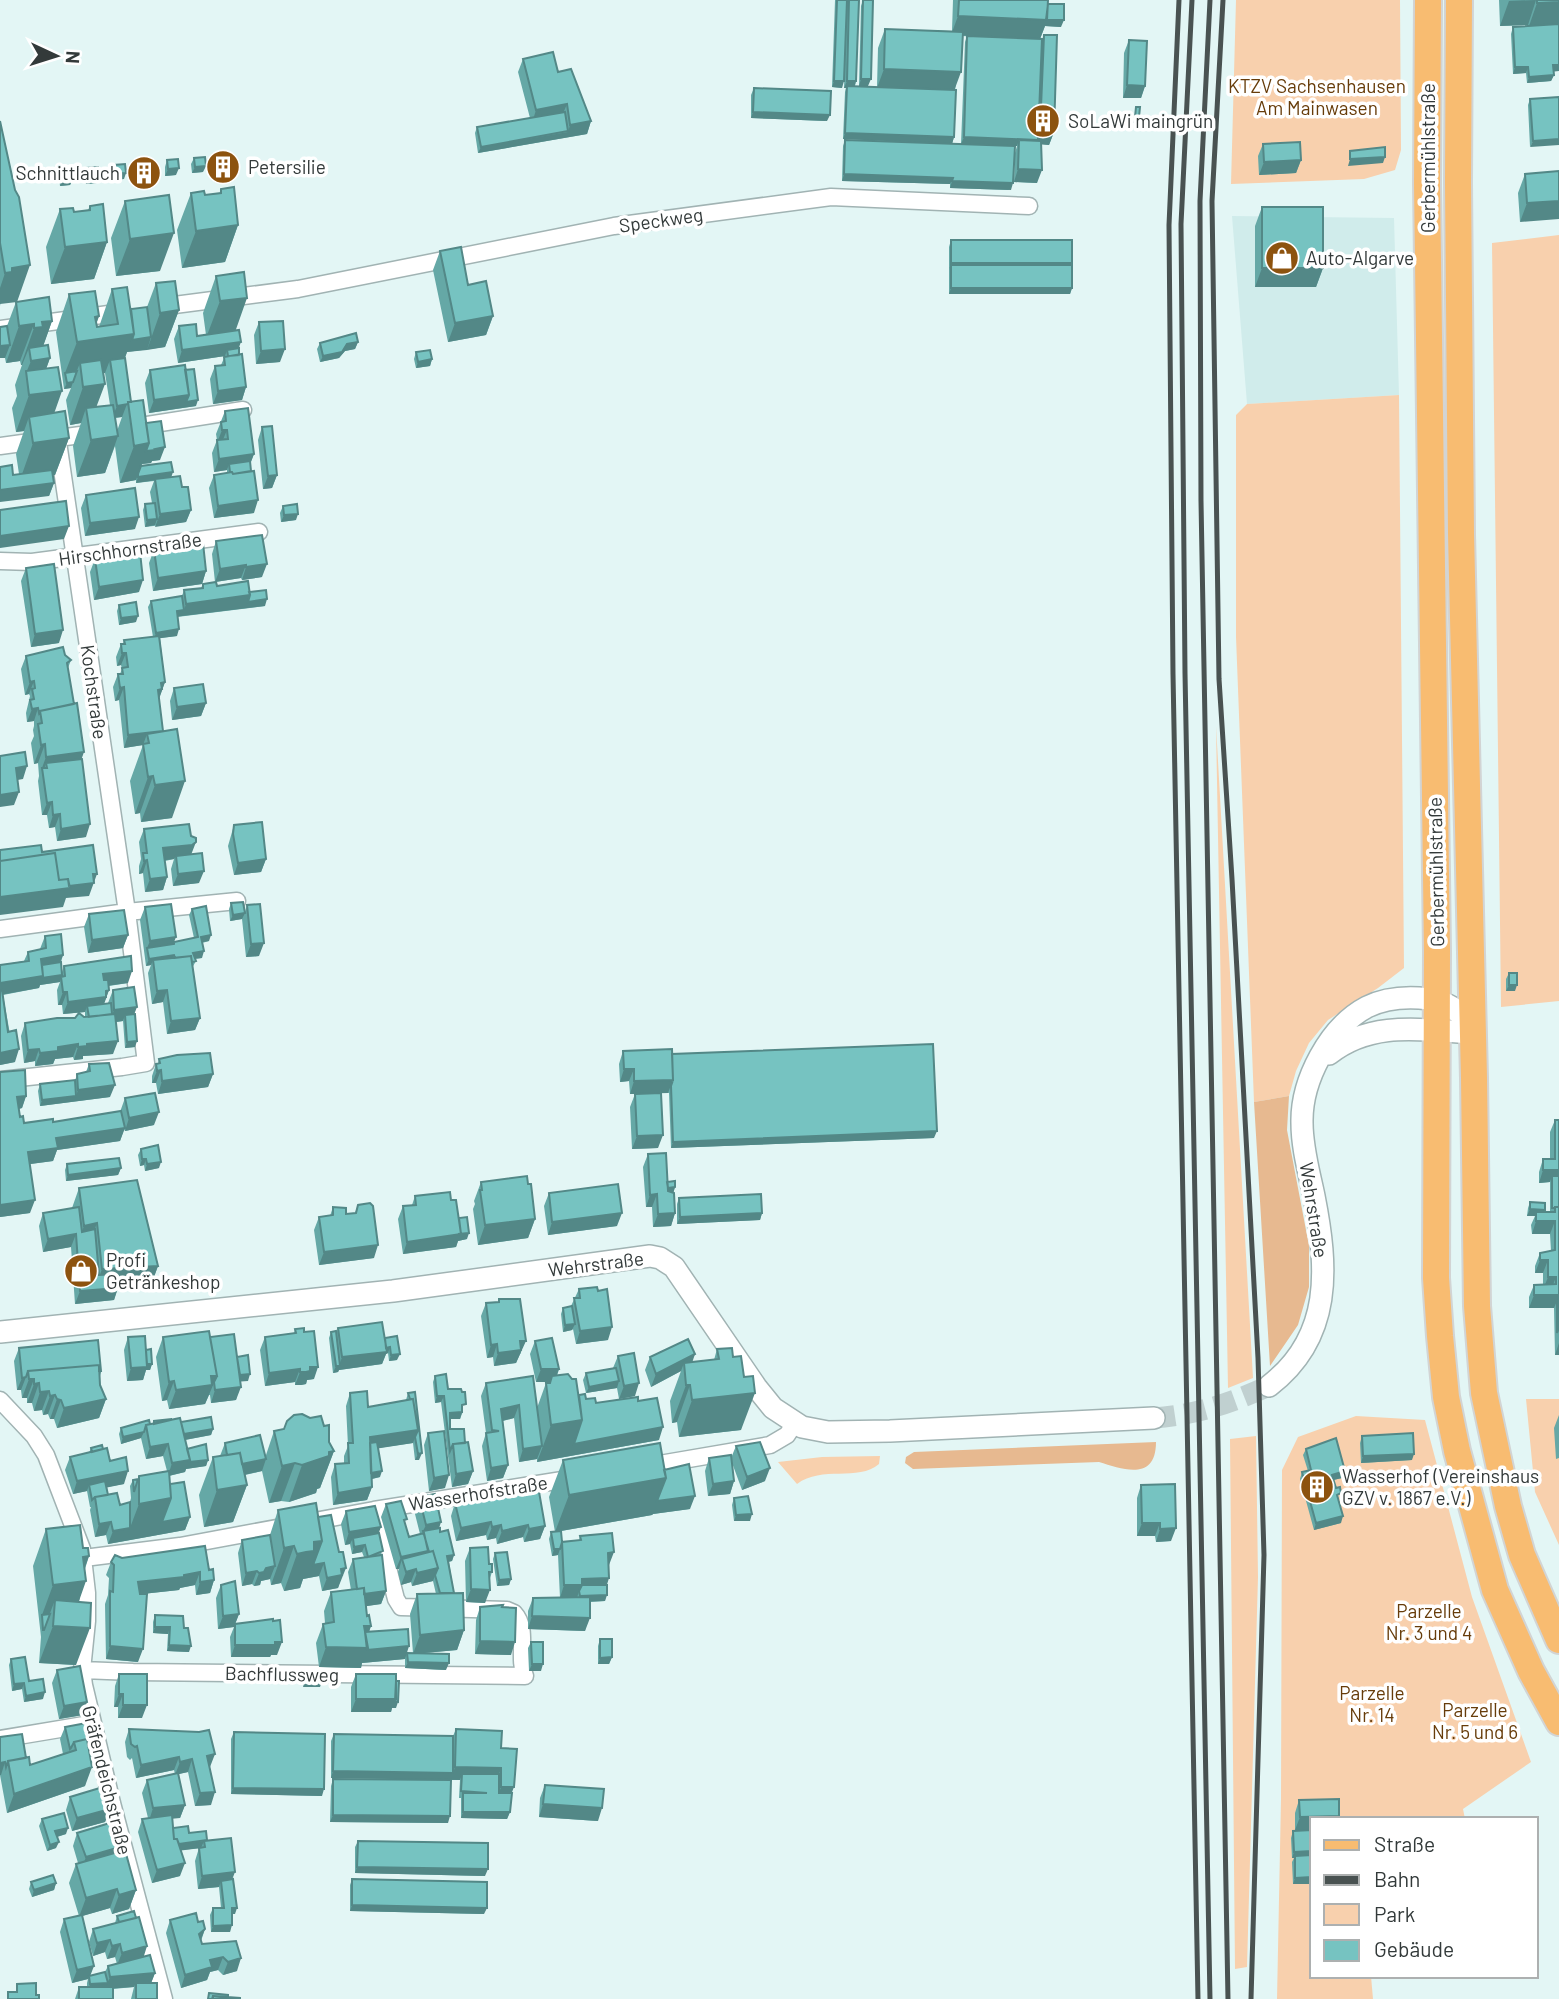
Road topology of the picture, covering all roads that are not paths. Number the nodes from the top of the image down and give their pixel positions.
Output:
1 (1428, 0) edge
2 (1460, 0) edge
3 (1458, 183) junction
4 (1427, 184) junction
5 (1029, 206) dead end
6 (0, 329) edge
7 (246, 410) edge
8 (56, 432) junction
9 (0, 446) edge
10 (259, 532) edge
11 (75, 556) junction
12 (0, 561) edge
13 (237, 901) edge
14 (127, 912) junction
15 (0, 929) edge
16 (1437, 999) junction
17 (1436, 1031) junction
18 (1473, 1033) junction
19 (1319, 1062) junction
20 (0, 1080) edge
21 (0, 1332) edge
22 (1269, 1386) tunnel mouth
23 (0, 1399) edge
24 (1154, 1418) tunnel mouth
25 (795, 1423) junction
26 (630, 1469) edge
27 (589, 1476) edge
28 (374, 1510) junction
29 (84, 1558) junction
30 (1559, 1640) edge
31 (82, 1670) junction
32 (1559, 1722) edge
33 (93, 1724) junction
34 (0, 1739) edge
35 (164, 1999) edge

1 - 4 main road, Gerbermühlstraße
2 - 3 main road, Gerbermühlstraße
3 - 4 main road
3 - 18 main road, Gerbermühlstraße
4 - 16 main road, Gerbermühlstraße
5 - 6 street, Speckweg
7 - 8 street
8 - 9 street
8 - 11 street, Kochstraße
10 - 11 street, Hirschhornstraße
11 - 12 street, Hirschhornstraße
11 - 14 street, Kochstraße
13 - 14 street
14 - 15 street
14 - 20 street, Kochstraße
16 - 17 main road, Gerbermühlstraße
16 - 18 street
16 - 19 street, Wehrstraße
17 - 18 street
17 - 19 street
17 - 32 main road, Gerbermühlstraße
18 - 30 main road, Gerbermühlstraße
19 - 22 street, Wehrstraße
21 - 25 street, Wehrstraße
23 - 29 street
24 - 25 street, Wehrstraße
25 - 26 street
27 - 28 street, Wasserhofstraße
28 - 29 street, Wasserhofstraße
28 - 31 street, Bachflussweg
29 - 31 street, Gräfendeichstraße
31 - 33 street, Gräfendeichstraße
33 - 34 street
33 - 35 street, Gräfendeichstraße

